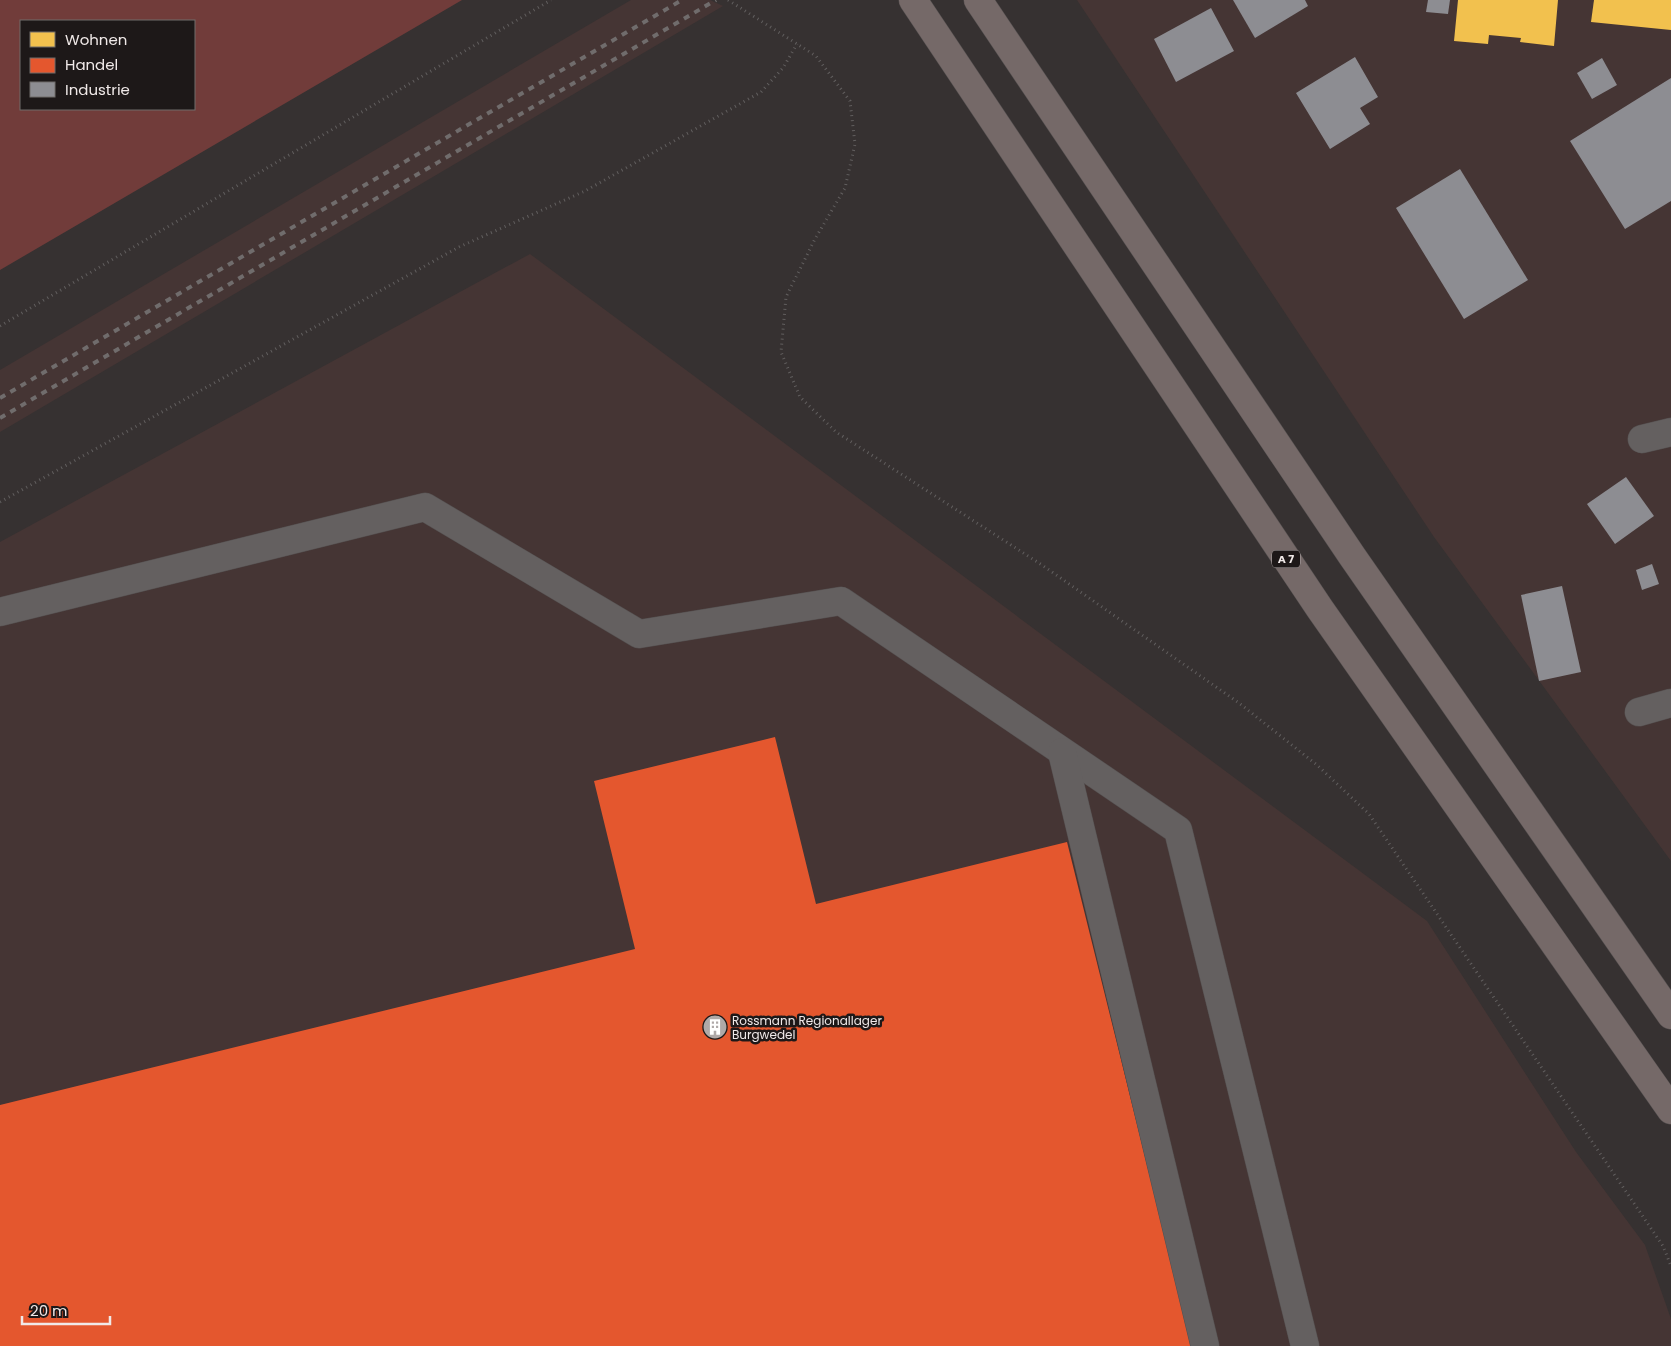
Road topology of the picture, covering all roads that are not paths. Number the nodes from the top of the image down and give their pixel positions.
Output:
1 (913, 0) edge
2 (978, 0) edge
3 (1671, 432) edge
4 (1642, 439) dead end
5 (0, 612) edge
6 (1671, 703) edge
7 (1639, 712) dead end
8 (1062, 752) junction
9 (1671, 1015) edge
10 (1671, 1110) edge
11 (1205, 1346) edge
12 (1305, 1346) edge

1 - 10 highway, A 7
2 - 9 highway
3 - 4 street
5 - 8 street
6 - 7 street
8 - 11 street
8 - 12 street

